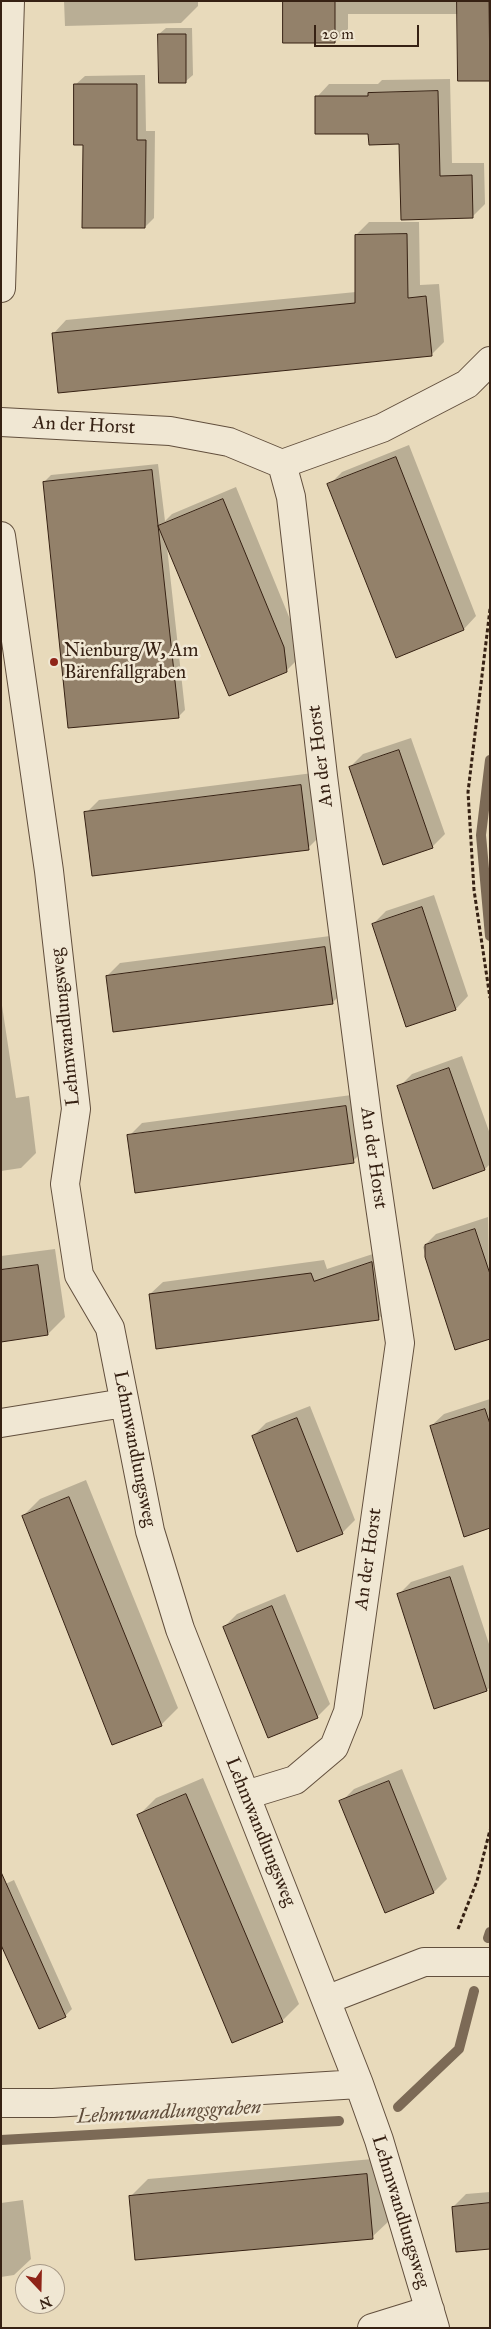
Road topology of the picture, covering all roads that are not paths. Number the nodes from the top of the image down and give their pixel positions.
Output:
1 (10, 1) edge
2 (1, 288) edge
3 (490, 361) edge
4 (1, 422) edge
5 (282, 464) junction
6 (1, 536) edge
7 (124, 1402) junction
8 (1, 1422) edge
9 (246, 1795) junction
10 (490, 1962) edge
11 (326, 2000) junction
12 (359, 2084) junction
13 (1, 2103) edge
14 (432, 2319) edge
15 (372, 2328) edge

1 - 2 street
3 - 5 street
4 - 5 street, An der Horst
5 - 9 street, An der Horst
6 - 7 street, Lehmwandlungsweg
7 - 8 street
7 - 9 street, Lehmwandlungsweg
9 - 11 street, Lehmwandlungsweg
10 - 11 street
11 - 12 street, Lehmwandlungsweg
12 - 13 street
12 - 14 street, Lehmwandlungsweg
14 - 15 street

